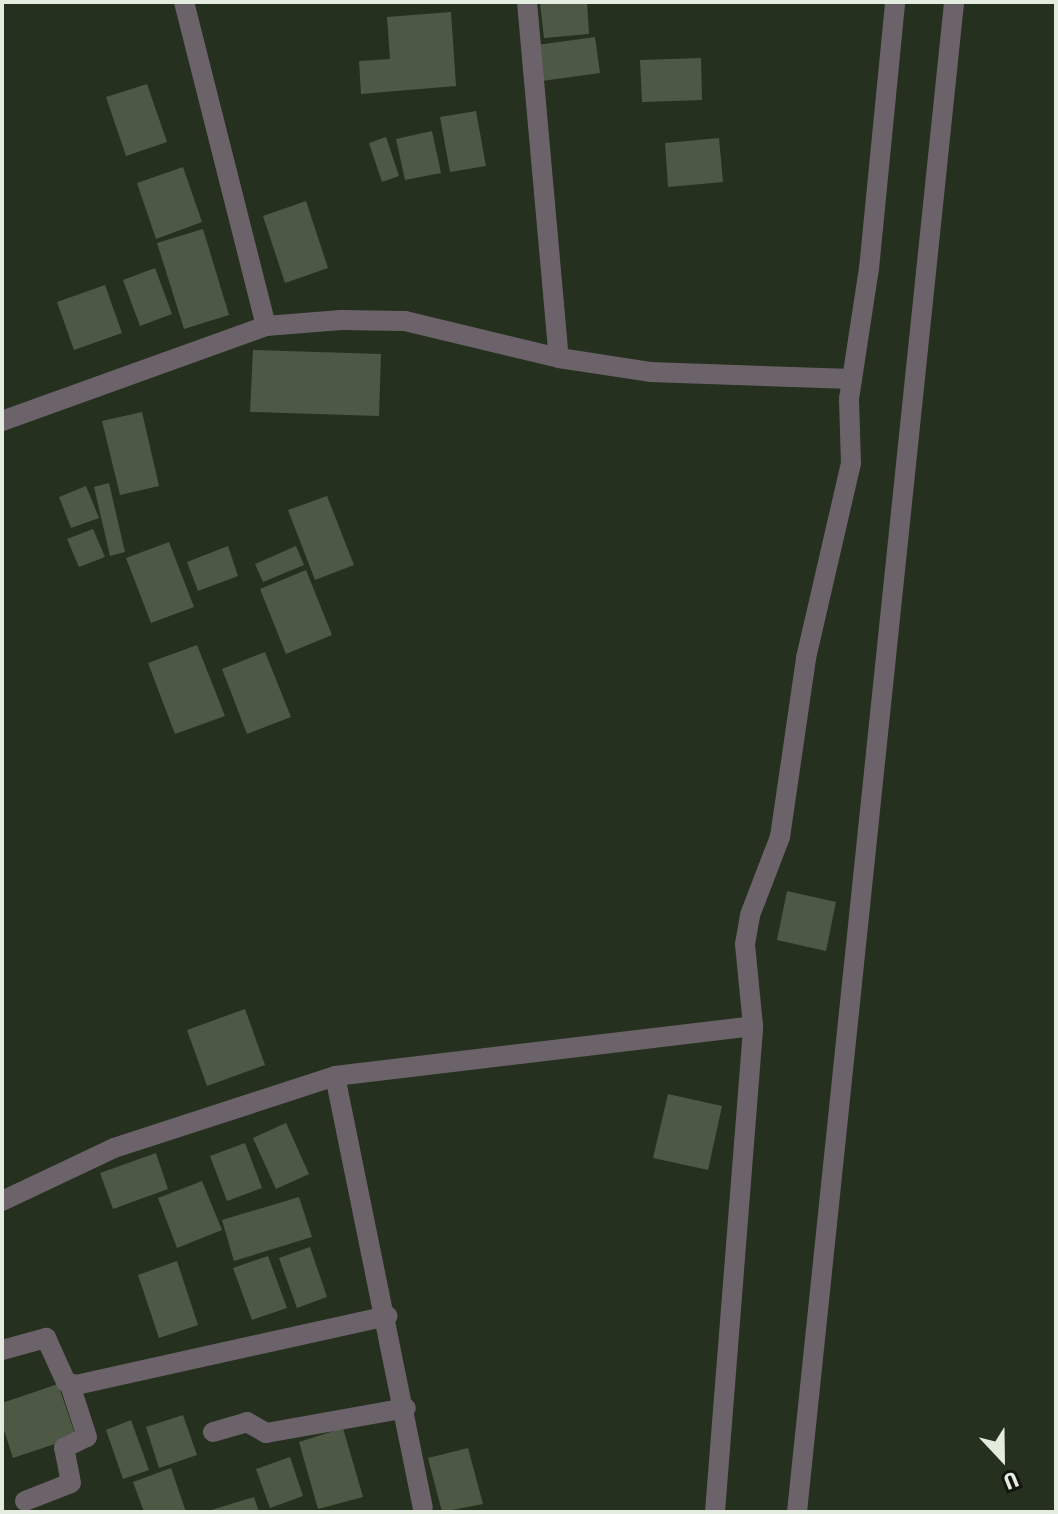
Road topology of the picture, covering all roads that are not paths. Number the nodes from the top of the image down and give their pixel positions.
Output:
1 (184, 2) edge
2 (527, 2) edge
3 (895, 2) edge
4 (954, 2) edge
5 (266, 326) junction
6 (559, 358) junction
7 (852, 379) junction
8 (2, 421) edge
9 (753, 1026) junction
10 (335, 1076) junction
11 (2, 1201) edge
12 (387, 1316) junction
13 (2, 1350) edge
14 (70, 1385) junction
15 (406, 1408) junction
16 (213, 1432) dead end
17 (25, 1501) dead end
18 (423, 1507) dead end
19 (715, 1512) edge
20 (797, 1512) edge

1 - 5 street
2 - 6 street
3 - 7 street
4 - 20 street
5 - 6 street
5 - 8 street
6 - 7 street
7 - 9 street
9 - 10 street
9 - 19 street
10 - 11 street
10 - 12 street
12 - 14 street
12 - 15 street
13 - 14 street
14 - 17 street
15 - 16 street
15 - 18 street

